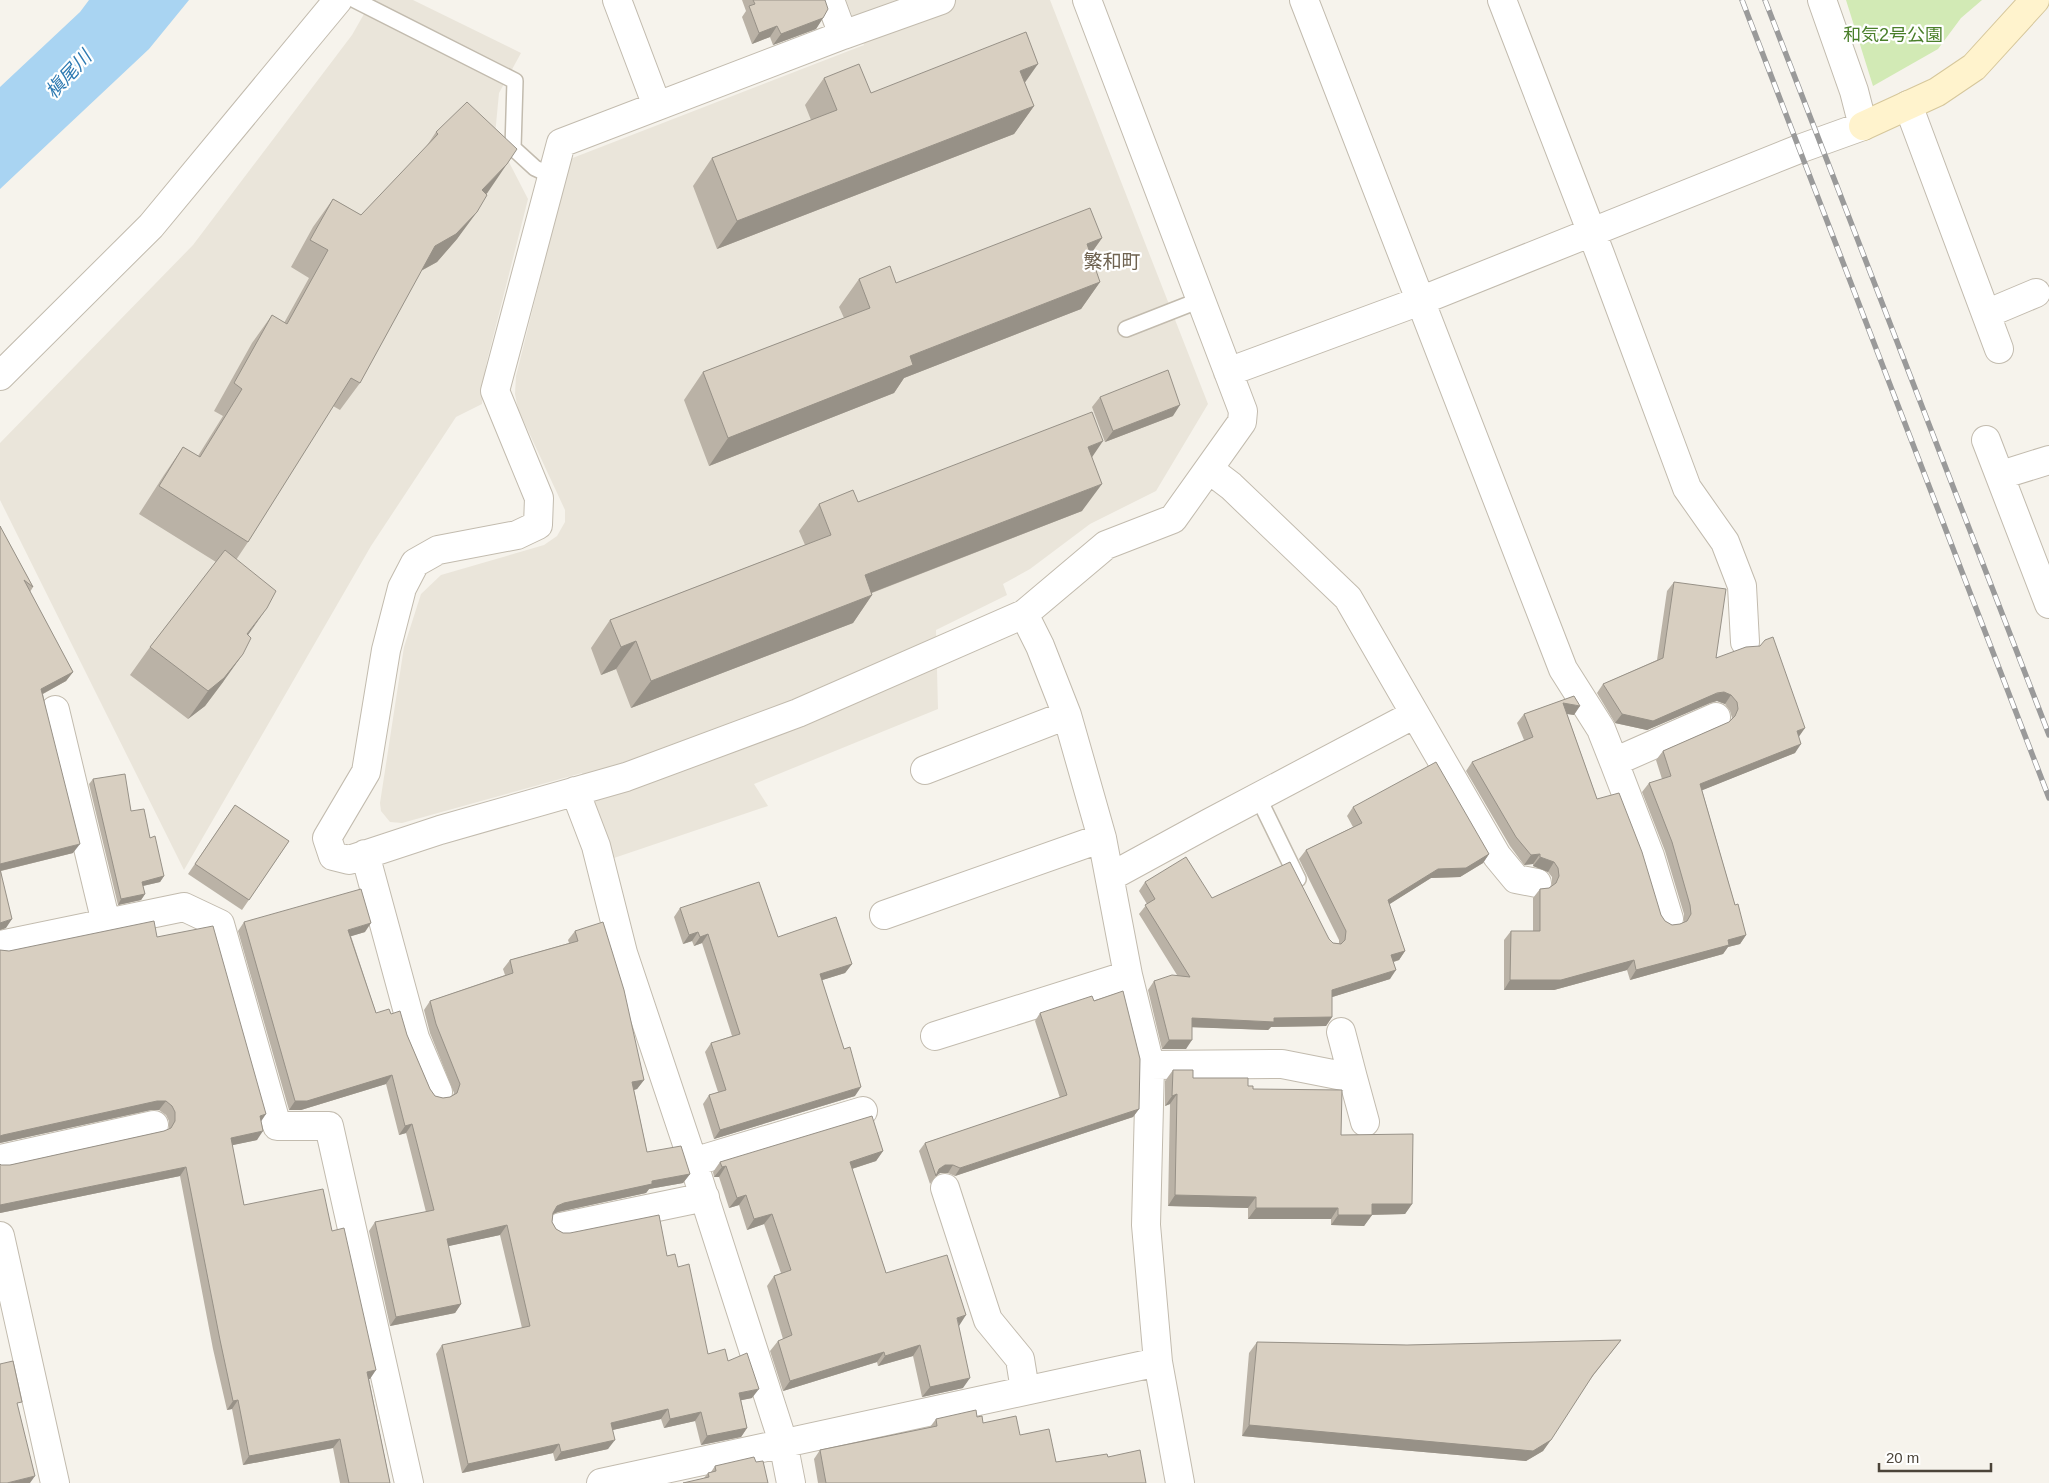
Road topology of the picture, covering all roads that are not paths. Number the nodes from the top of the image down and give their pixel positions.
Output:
1 (338, 0) edge
2 (356, 0) edge
3 (617, 0) edge
4 (830, 0) edge
5 (941, 0) edge
6 (1086, 0) edge
7 (1304, 0) edge
8 (1502, 0) edge
9 (1822, 0) edge
10 (2035, 0) edge
11 (842, 35) junction
12 (1908, 105) junction
13 (657, 106) junction
14 (1863, 126) junction
15 (552, 176) junction
16 (1592, 234) junction
17 (2036, 293) dead end
18 (1200, 300) junction
19 (1420, 301) junction
20 (1986, 314) junction
21 (1126, 329) dead end
22 (1999, 349) dead end
23 (1228, 372) junction
24 (0, 376) edge
25 (1986, 440) dead end
26 (2049, 460) edge
27 (1210, 470) junction
28 (2001, 475) junction
29 (2049, 604) edge
30 (1024, 614) junction
31 (1745, 642) dead end
32 (55, 710) dead end
33 (1415, 714) junction
34 (1066, 715) junction
35 (1716, 717) dead end
36 (1614, 762) junction
37 (925, 770) dead end
38 (575, 791) junction
39 (1258, 797) junction
40 (1102, 838) junction
41 (365, 854) junction
42 (1110, 878) junction
43 (1537, 883) dead end
44 (1305, 892) edge
45 (884, 915) dead end
46 (1669, 919) dead end
47 (106, 923) junction
48 (0, 945) edge
49 (1128, 975) junction
50 (1341, 1032) dead end
51 (934, 1036) dead end
52 (1150, 1065) junction
53 (1353, 1078) junction
54 (438, 1092) dead end
55 (863, 1110) dead end
56 (1365, 1122) dead end
57 (154, 1125) dead end
58 (0, 1159) edge
59 (694, 1162) junction
60 (945, 1188) dead end
61 (704, 1197) junction
62 (562, 1226) dead end
63 (0, 1236) edge
64 (1158, 1362) junction
65 (1025, 1390) junction
66 (783, 1442) junction
67 (55, 1483) edge
68 (409, 1483) edge
69 (601, 1483) edge
70 (791, 1483) edge
71 (1180, 1483) edge

1 - 24 street
2 - 15 lane
3 - 13 street
4 - 11 street
5 - 11 street
6 - 18 street
7 - 19 street
8 - 16 street
9 - 14 street
10 - 12 street
11 - 13 street
12 - 14 street
12 - 20 street
13 - 15 street
14 - 16 street
15 - 41 street
16 - 19 street
16 - 31 street
17 - 20 street
18 - 21 lane
18 - 23 street
19 - 23 street
19 - 36 street
20 - 22 street
23 - 27 street
25 - 28 street
26 - 28 street
27 - 30 street
27 - 33 street
28 - 29 street
30 - 34 street
30 - 38 street
32 - 47 street
33 - 39 street
33 - 43 street
34 - 37 street
34 - 40 street
35 - 36 street
36 - 46 street
38 - 41 street
38 - 59 street
39 - 42 street
39 - 44 lane
40 - 42 street
40 - 45 street
41 - 54 street
42 - 49 street
47 - 48 street
47 - 68 street
49 - 51 street
49 - 52 street
50 - 53 street
52 - 53 street
52 - 64 street
53 - 56 street
55 - 59 street
57 - 58 street
59 - 61 street
60 - 65 street
61 - 62 street
61 - 66 street
63 - 67 street
64 - 65 street
64 - 71 street
65 - 66 street
66 - 69 street
66 - 70 street

